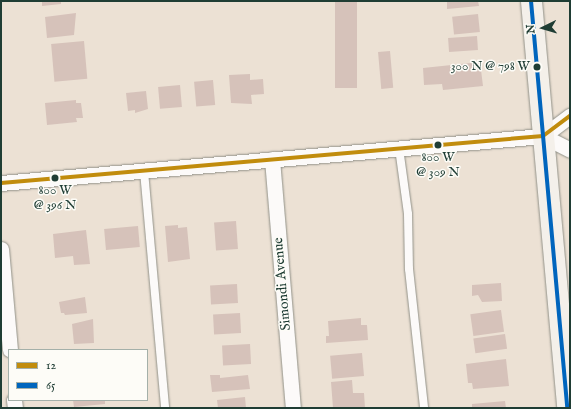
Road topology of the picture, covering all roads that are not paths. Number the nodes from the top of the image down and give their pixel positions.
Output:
1 (531, 1) edge
2 (570, 116) edge
3 (543, 136) junction
4 (399, 148) junction
5 (570, 150) edge
6 (272, 160) junction
7 (144, 171) junction
8 (1, 183) edge
9 (1, 249) edge
10 (10, 349) edge
11 (165, 408) edge
12 (293, 408) edge
13 (424, 408) edge
14 (567, 408) edge

1 - 3 street
2 - 3 street
3 - 4 street
3 - 5 street
3 - 14 street
4 - 6 street
4 - 13 lane
6 - 7 street
6 - 12 street, Simondi Avenue
7 - 8 street
7 - 11 lane
9 - 10 street

